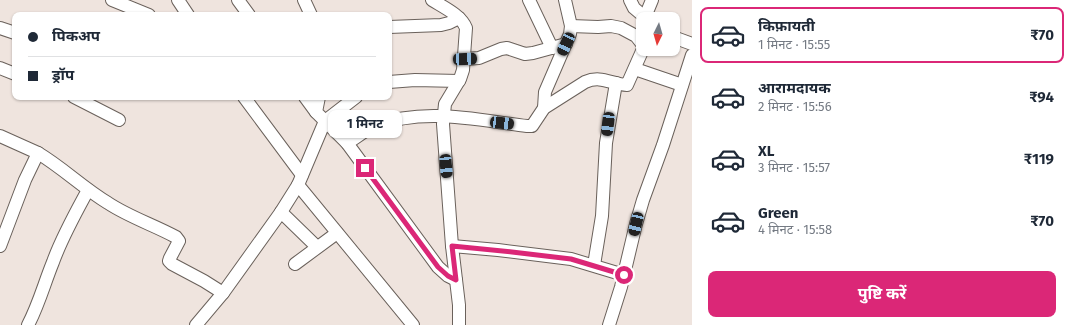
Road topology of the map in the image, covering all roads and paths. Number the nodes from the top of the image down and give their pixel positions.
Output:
1 (114, 0) edge
2 (178, 0) edge
3 (238, 0) edge
4 (304, 0) edge
5 (432, 0) edge
6 (529, 0) edge
7 (565, 0) edge
8 (630, 0) edge
9 (652, 0) edge
10 (142, 12) edge
11 (186, 12) edge
12 (247, 12) edge
13 (310, 12) edge
14 (639, 12) edge
15 (648, 12) edge
16 (460, 18) junction
17 (570, 26) junction
18 (392, 27) edge
19 (0, 28) edge
20 (12, 32) edge
21 (636, 36) edge
22 (680, 40) edge
23 (566, 44) junction
24 (692, 44) edge
25 (552, 48) junction
26 (692, 55) edge
27 (640, 56) edge
28 (465, 59) junction
29 (0, 68) edge
30 (635, 69) junction
31 (12, 73) edge
32 (459, 81) junction
33 (686, 81) edge
34 (392, 82) edge
35 (616, 83) junction
36 (80, 100) edge
37 (246, 100) edge
38 (307, 100) edge
39 (319, 100) edge
40 (351, 100) edge
41 (544, 108) junction
42 (443, 115) junction
43 (321, 117) junction
44 (119, 120) dead end
45 (0, 136) edge
46 (347, 143) junction
47 (38, 153) junction
48 (300, 180) junction
49 (88, 190) junction
50 (281, 212) junction
51 (337, 233) junction
52 (0, 246) edge
53 (452, 246) junction
54 (318, 247) junction
55 (295, 264) dead end
56 (594, 265) junction
57 (624, 275) junction
58 (456, 280) junction
59 (223, 293) junction
60 (28, 325) edge
61 (196, 325) edge
62 (413, 325) edge
63 (459, 325) edge
64 (609, 325) edge

1 - 10 street
2 - 11 street
3 - 12 street
4 - 13 street
5 - 16 street
6 - 25 street
7 - 17 street
8 - 14 street
9 - 15 street
16 - 18 street
16 - 28 street
17 - 21 street
17 - 23 street
19 - 20 street
22 - 24 street
23 - 25 street
23 - 41 street
25 - 28 street
26 - 33 street
27 - 30 street
28 - 32 street
29 - 31 street
30 - 33 street
30 - 35 street
32 - 34 street
32 - 42 street
33 - 57 street
35 - 41 street
35 - 56 street
36 - 44 street
37 - 48 street
38 - 43 street
39 - 43 street
40 - 43 street
41 - 42 street
42 - 46 street
42 - 53 street
43 - 46 street
43 - 48 street
45 - 47 street
46 - 58 street
47 - 49 street
47 - 52 street
48 - 50 street
48 - 51 street
49 - 59 street
49 - 60 street
50 - 54 street
50 - 59 street
51 - 54 street
51 - 62 street
53 - 56 street
53 - 58 street
54 - 55 street
56 - 57 street
57 - 64 street
58 - 63 street
59 - 61 street

